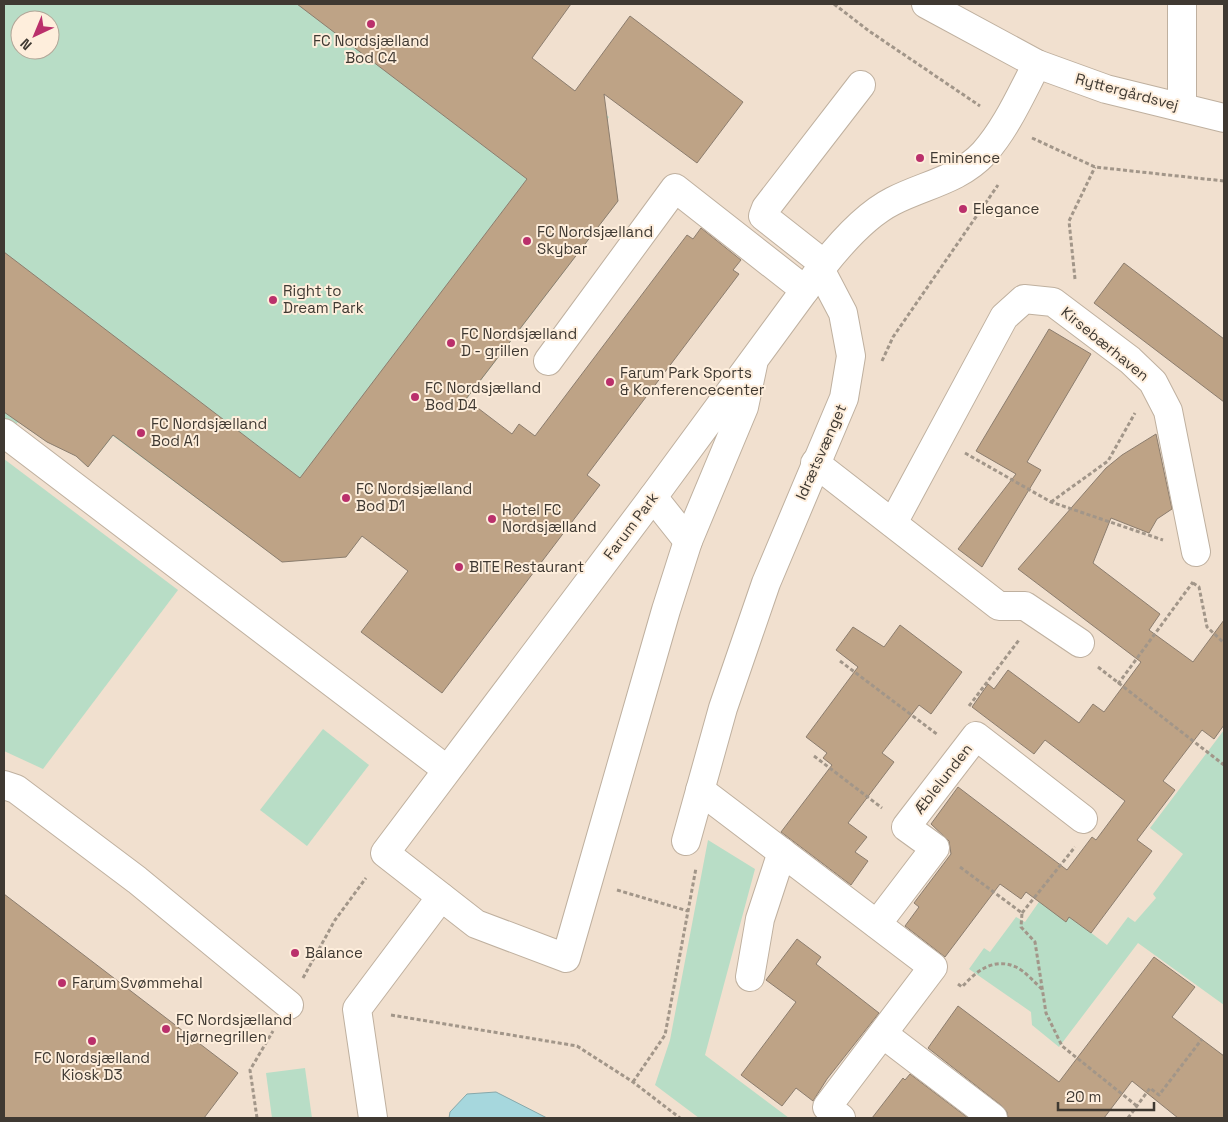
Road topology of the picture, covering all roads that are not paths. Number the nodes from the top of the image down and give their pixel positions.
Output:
1 (926, 4) edge
2 (1182, 4) edge
3 (1037, 64) junction
4 (861, 84) dead end
5 (1182, 107) junction
6 (1224, 118) edge
7 (816, 274) junction
8 (754, 360) junction
9 (548, 361) dead end
10 (4, 433) edge
11 (815, 462) junction
12 (652, 497) junction
13 (893, 523) junction
14 (688, 541) junction
15 (1196, 552) road end
16 (1080, 643) road end
17 (446, 769) junction
18 (4, 785) edge
19 (700, 790) junction
20 (1083, 820) road end
21 (686, 841) road end
22 (782, 852) junction
23 (441, 897) junction
24 (877, 924) junction
25 (750, 976) dead end
26 (289, 1005) dead end
27 (883, 1034) junction
28 (373, 1118) edge
29 (841, 1118) edge
30 (993, 1118) edge

1 - 3 street, Ryttergårdsvej
2 - 5 street
3 - 5 street, Ryttergårdsvej
3 - 7 street
4 - 7 street
5 - 6 street, Ryttergårdsvej
7 - 8 street, Farum Park
7 - 9 street
7 - 11 street, Idrætsvænget
8 - 12 street, Farum Park
8 - 14 street
10 - 17 street
11 - 13 street
11 - 19 street, Idrætsvænget
12 - 14 street
12 - 17 street, Farum Park
13 - 15 street, Kirsebærhaven
13 - 16 street
14 - 23 street
17 - 23 street, Farum Park
18 - 26 street
19 - 21 street, Idrætsvænget
19 - 22 street
20 - 24 street, Æblelunden
22 - 24 street
22 - 25 street
23 - 28 street
24 - 27 street
27 - 29 street
27 - 30 street

